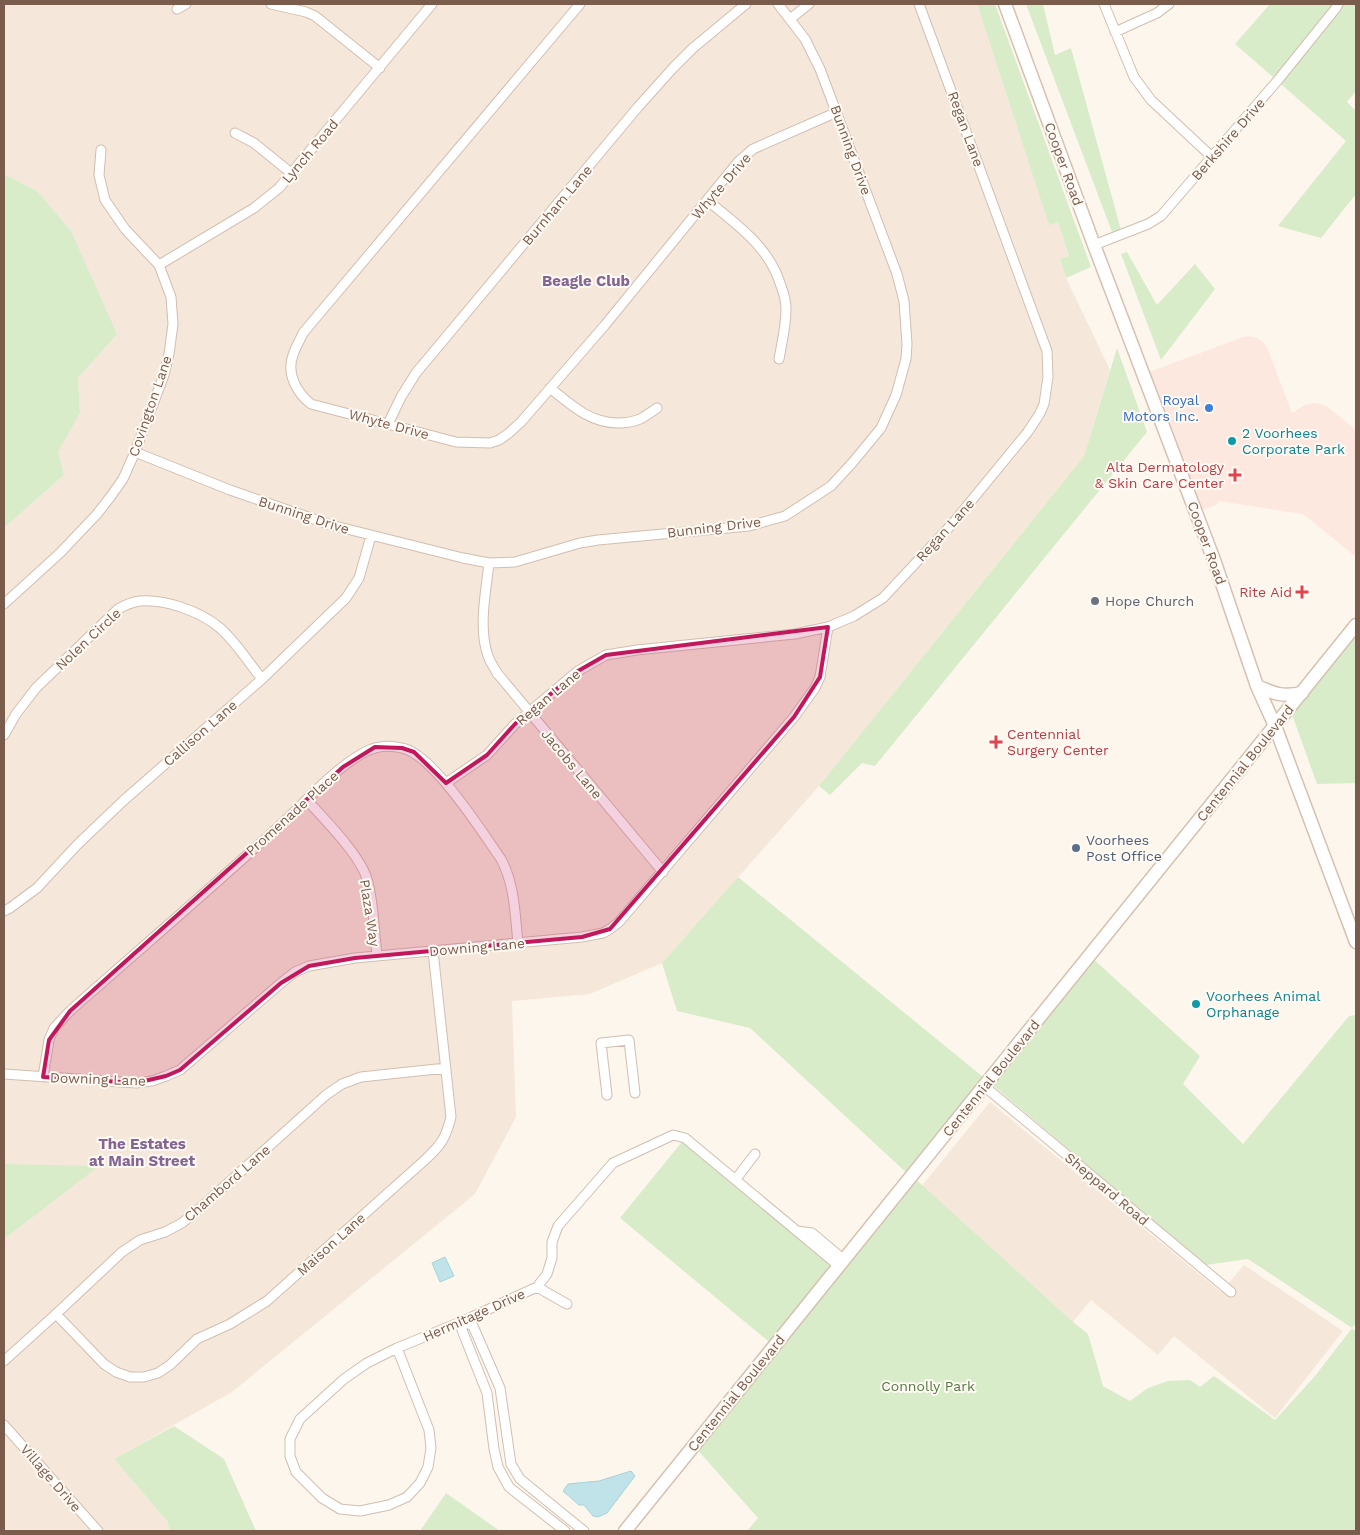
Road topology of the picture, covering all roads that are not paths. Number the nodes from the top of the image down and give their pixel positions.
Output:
1 (186, 4) edge
2 (271, 4) edge
3 (432, 4) edge
4 (580, 4) edge
5 (746, 4) edge
6 (778, 4) edge
7 (809, 4) edge
8 (919, 4) edge
9 (1005, 4) edge
10 (1104, 4) edge
11 (1169, 4) edge
12 (1338, 4) edge
13 (177, 9) dead end
14 (790, 19) junction
15 (1115, 32) junction
16 (380, 68) junction
17 (837, 112) junction
18 (236, 133) dead end
19 (101, 150) dead end
20 (1212, 157) junction
21 (291, 173) junction
22 (707, 200) junction
23 (1094, 245) junction
24 (159, 265) junction
25 (780, 359) dead end
26 (550, 388) junction
27 (656, 408) dead end
28 (388, 424) junction
29 (135, 452) junction
30 (371, 536) junction
31 (488, 563) junction
32 (4, 604) edge
33 (1356, 625) edge
34 (828, 627) junction
35 (262, 679) junction
36 (1257, 686) junction
37 (1302, 693) junction
38 (529, 712) junction
39 (1275, 726) junction
40 (4, 735) edge
41 (446, 783) junction
42 (307, 800) junction
43 (663, 872) junction
44 (4, 911) edge
45 (1356, 942) edge
46 (518, 943) junction
47 (433, 951) junction
48 (377, 956) junction
49 (446, 1068) junction
50 (4, 1074) edge
51 (43, 1077) junction
52 (984, 1086) junction
53 (635, 1092) dead end
54 (606, 1095) dead end
55 (755, 1154) dead end
56 (736, 1180) junction
57 (842, 1263) junction
58 (537, 1287) junction
59 (1231, 1292) dead end
60 (567, 1304) dead end
61 (56, 1314) junction
62 (463, 1321) junction
63 (397, 1348) junction
64 (4, 1361) edge
65 (4, 1425) edge
66 (98, 1531) edge
67 (565, 1531) edge
68 (584, 1531) edge
69 (625, 1531) edge

1 - 13 street
2 - 16 street
3 - 16 street, Lynch Road
4 - 28 street, Whyte Drive
5 - 28 street, Burnham Lane
6 - 14 street, Bunning Drive
7 - 14 street
8 - 34 street, Regan Lane
9 - 23 main road, Cooper Road
10 - 15 street
11 - 15 street
12 - 20 street, Berkshire Drive
14 - 17 street, Bunning Drive
15 - 20 street
16 - 21 street, Lynch Road
17 - 22 street, Whyte Drive
17 - 31 street, Bunning Drive
18 - 21 street
19 - 24 street, Covington Lane
20 - 23 street, Berkshire Drive
21 - 24 street, Lynch Road
22 - 25 street
22 - 26 street, Whyte Drive
23 - 36 main road, Cooper Road
24 - 29 street, Covington Lane
26 - 27 street
26 - 28 street, Whyte Drive
29 - 30 street, Bunning Drive
29 - 32 street, Covington Lane
30 - 31 street, Bunning Drive
30 - 35 street, Callison Lane
31 - 38 street, Jacobs Lane
33 - 37 main road, Centennial Boulevard
34 - 38 street, Regan Lane
34 - 43 street, Downing Lane
35 - 40 street, Nolen Circle
35 - 44 street, Callison Lane
36 - 37 main road
36 - 39 main road, Cooper Road
37 - 39 main road, Centennial Boulevard
38 - 41 street, Regan Lane
38 - 43 street, Jacobs Lane
39 - 45 main road, Cooper Road
39 - 52 main road, Centennial Boulevard
41 - 42 street, Promenade Place
41 - 46 street, Promenade Place
42 - 48 street, Plaza Way
42 - 51 street, Promenade Place
43 - 46 street, Downing Lane
46 - 47 street, Downing Lane
47 - 48 street, Downing Lane
47 - 49 street, Maison Lane
48 - 51 street, Downing Lane
49 - 61 street, Chambord Lane
49 - 61 street, Maison Lane
50 - 51 street, Downing Lane
52 - 57 main road, Centennial Boulevard
52 - 59 street, Sheppard Road
53 - 54 street
55 - 56 street
56 - 57 street, Hermitage Drive
56 - 58 street, Hermitage Drive
57 - 69 main road, Centennial Boulevard
58 - 60 street
58 - 62 street, Hermitage Drive
61 - 64 street, Chambord Lane
62 - 63 street, Hermitage Drive
62 - 67 street
62 - 68 street
63 - 63 street, Hermitage Drive
65 - 66 street, Village Drive

